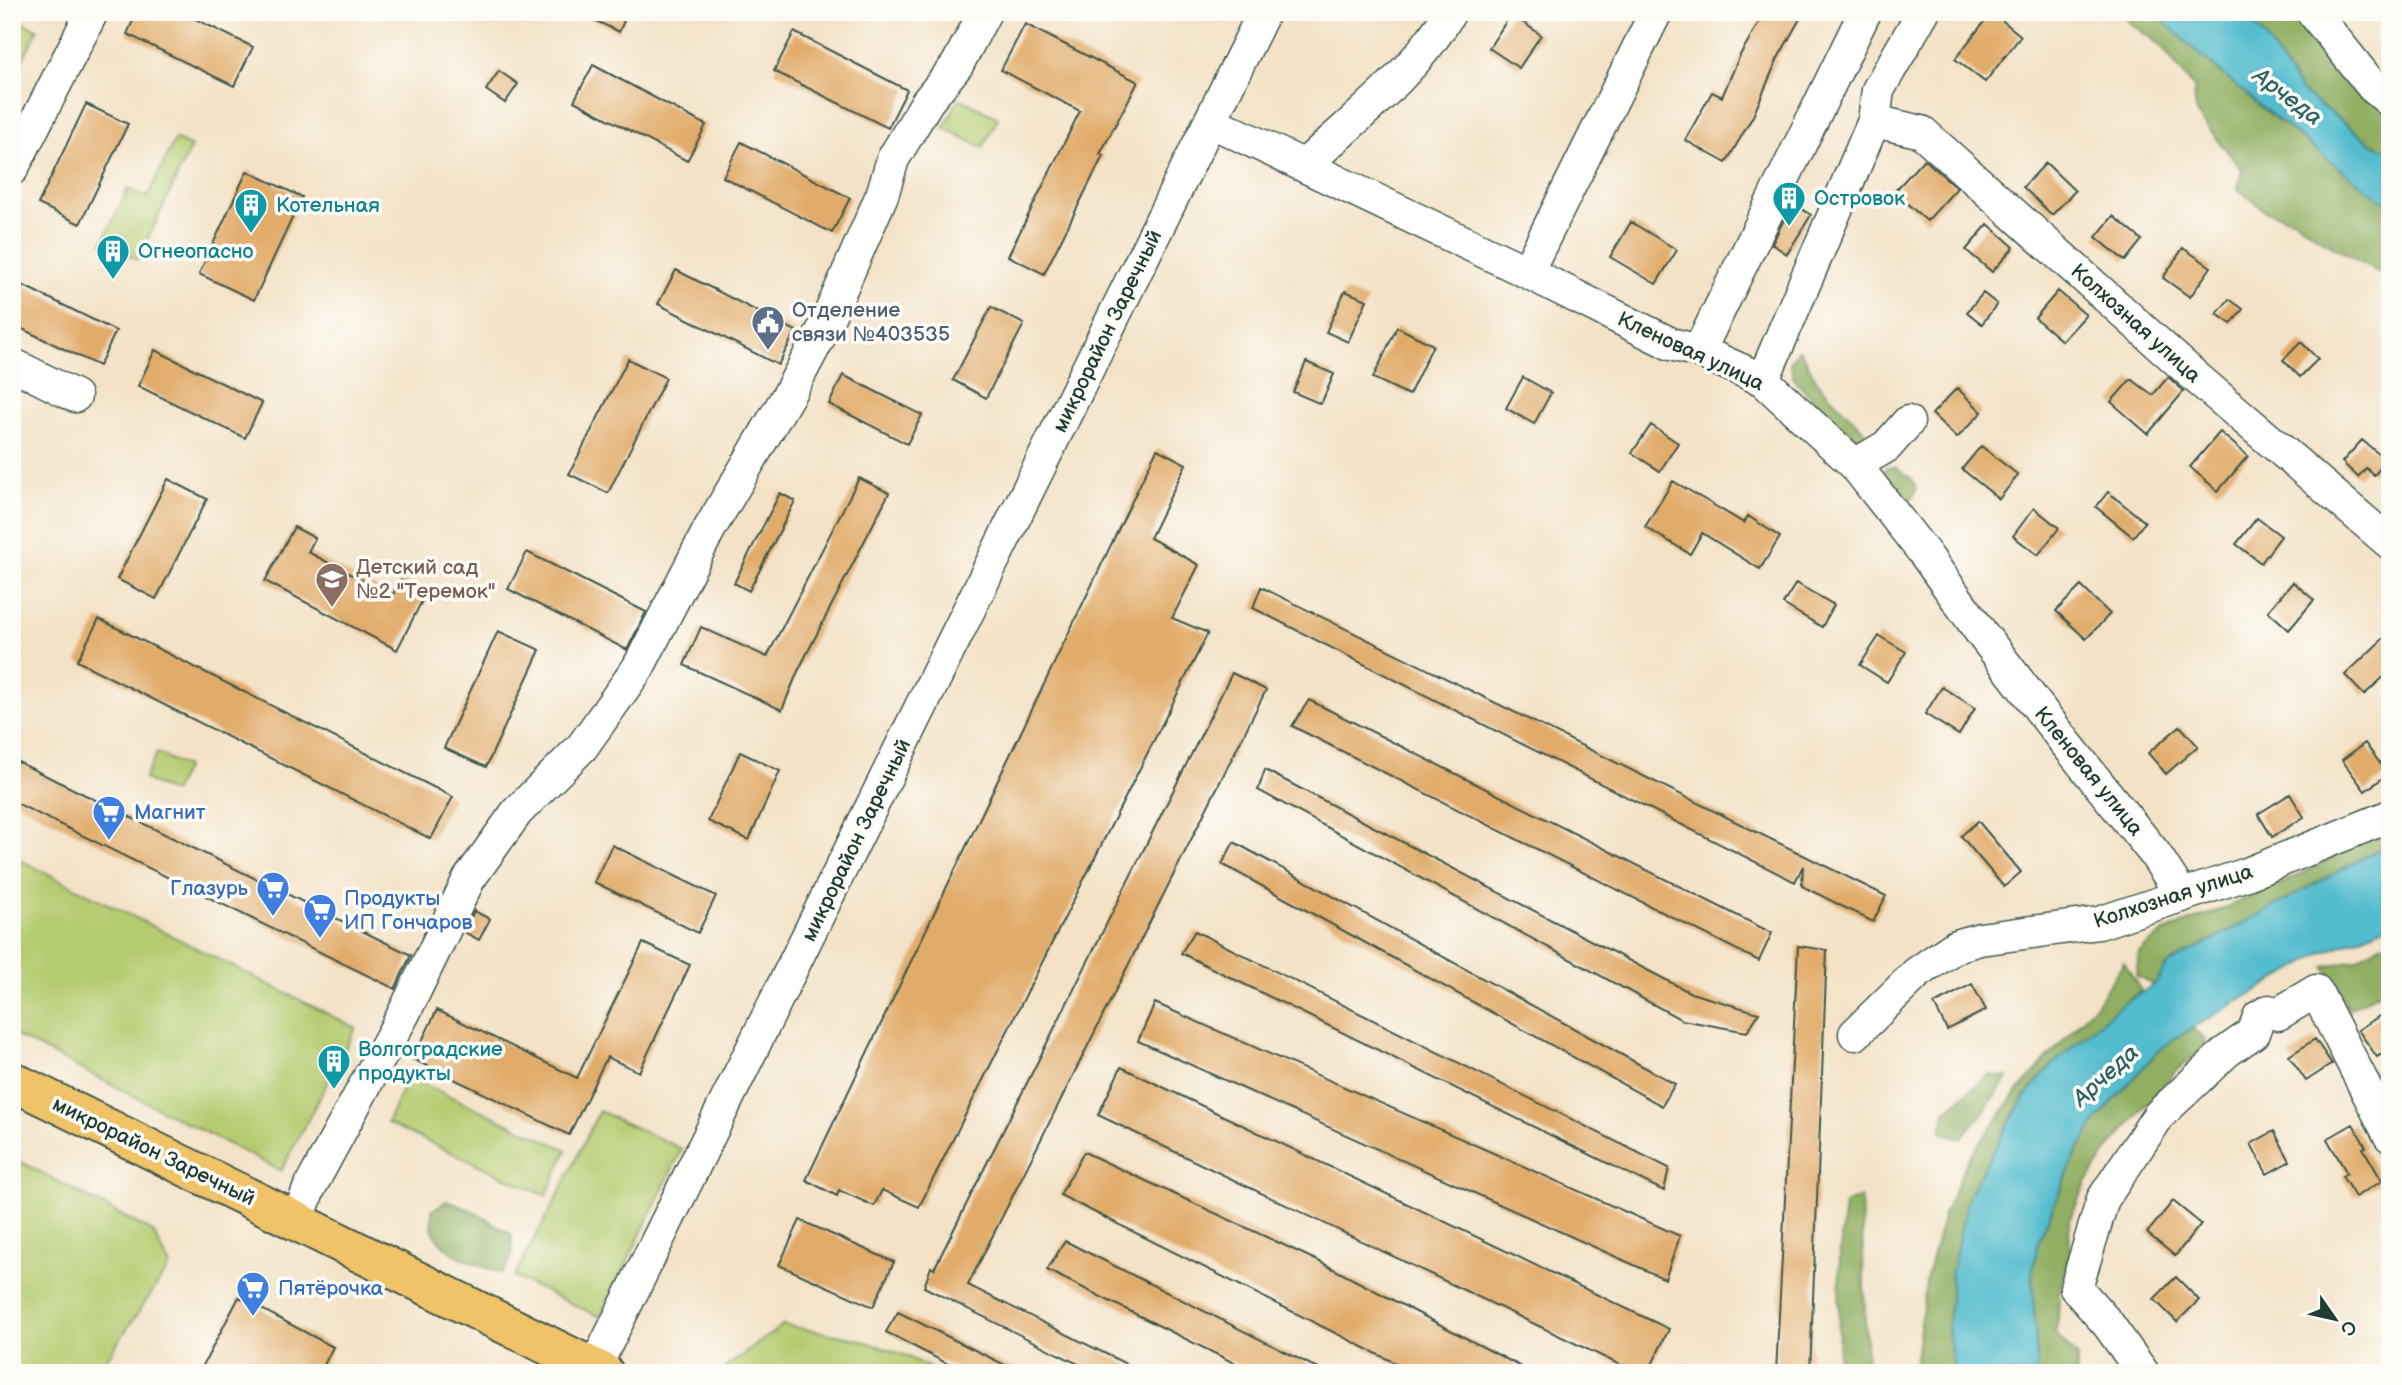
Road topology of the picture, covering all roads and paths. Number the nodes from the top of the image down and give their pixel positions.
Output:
1 (92, 12) edge
2 (985, 12) edge
3 (1264, 12) edge
4 (1450, 12) edge
5 (1656, 12) edge
6 (1865, 12) edge
7 (1923, 12) edge
8 (2313, 12) edge
9 (2390, 101) edge
10 (1210, 121) junction
11 (1874, 121) junction
12 (1305, 165) junction
13 (12, 169) edge
14 (1527, 272) junction
15 (1699, 351) junction
16 (12, 364) edge
17 (1763, 380) junction
18 (75, 396) dead end
19 (1908, 422) dead end
20 (1855, 465) junction
21 (2390, 543) edge
22 (2390, 816) edge
23 (2182, 896) junction
24 (1855, 1034) dead end
25 (12, 1081) edge
26 (2390, 1136) edge
27 (297, 1221) junction
28 (597, 1371) edge
29 (2143, 1373) edge

1 - 13 street
2 - 27 street
3 - 10 street, микрорайон Заречный
4 - 12 street
5 - 14 street
6 - 15 street
7 - 11 street
8 - 9 street
10 - 12 street, Кленовая улица
10 - 28 street, микрорайон Заречный
11 - 17 street
11 - 21 street, Колхозная улица
12 - 14 street, Кленовая улица
14 - 15 street, Кленовая улица
15 - 17 street, Кленовая улица
16 - 18 street
17 - 20 street, Кленовая улица
19 - 20 street
20 - 23 street, Кленовая улица
22 - 23 street, Колхозная улица
23 - 24 street, Колхозная улица
25 - 27 main road, микрорайон Заречный
26 - 29 street
27 - 28 main road, микрорайон Заречный

